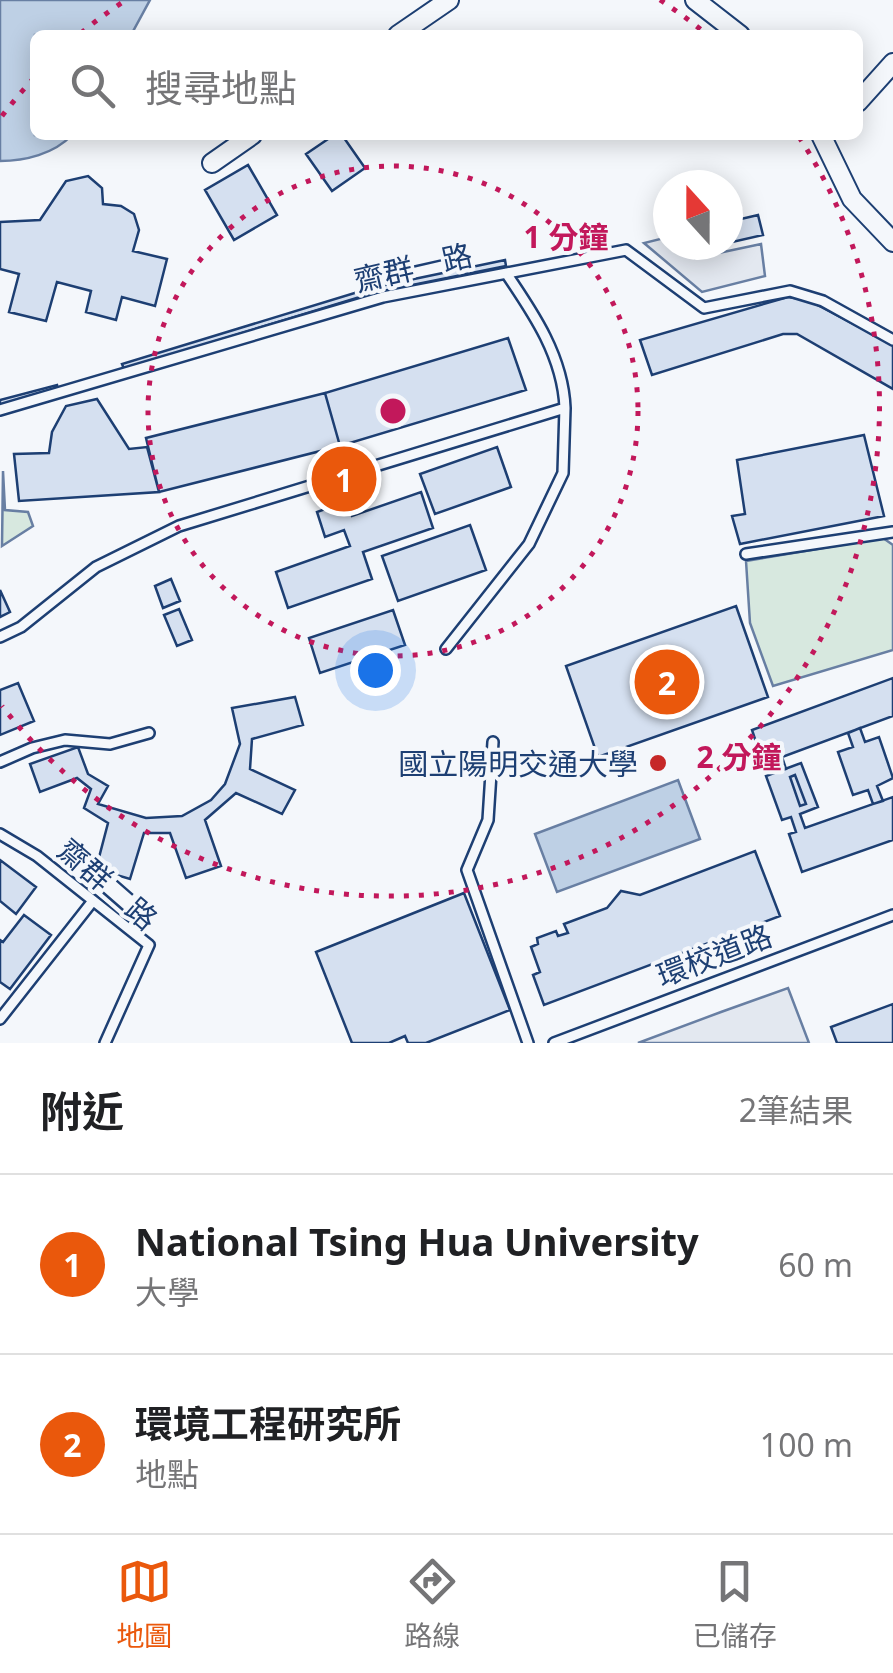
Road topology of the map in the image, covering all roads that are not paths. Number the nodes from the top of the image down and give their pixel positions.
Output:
1 (449, 0) edge
2 (696, 0) edge
3 (405, 30) edge
4 (734, 30) edge
5 (893, 62) edge
6 (863, 96) edge
7 (245, 140) edge
8 (823, 140) edge
9 (212, 162) dead end
10 (893, 242) edge
11 (506, 272) junction
12 (893, 340) edge
13 (565, 408) junction
14 (0, 410) edge
15 (893, 532) edge
16 (746, 554) dead end
17 (0, 637) edge
18 (446, 649) dead end
19 (149, 734) dead end
20 (493, 742) dead end
21 (0, 762) edge
22 (0, 834) edge
23 (92, 902) junction
24 (893, 915) edge
25 (0, 1019) edge
26 (105, 1043) edge
27 (528, 1043) edge
28 (554, 1043) edge

1 - 3 street
2 - 4 street
5 - 6 street
7 - 9 street
8 - 10 street
11 - 12 lane
11 - 13 lane, 齋群一路
11 - 14 lane, 齋群一路
13 - 17 lane
13 - 18 lane, 齋群一路
15 - 16 lane
19 - 21 lane
20 - 27 lane
22 - 23 lane, 齋群二路
23 - 25 lane
23 - 26 lane, 齋群二路
24 - 28 lane, 環校道路

